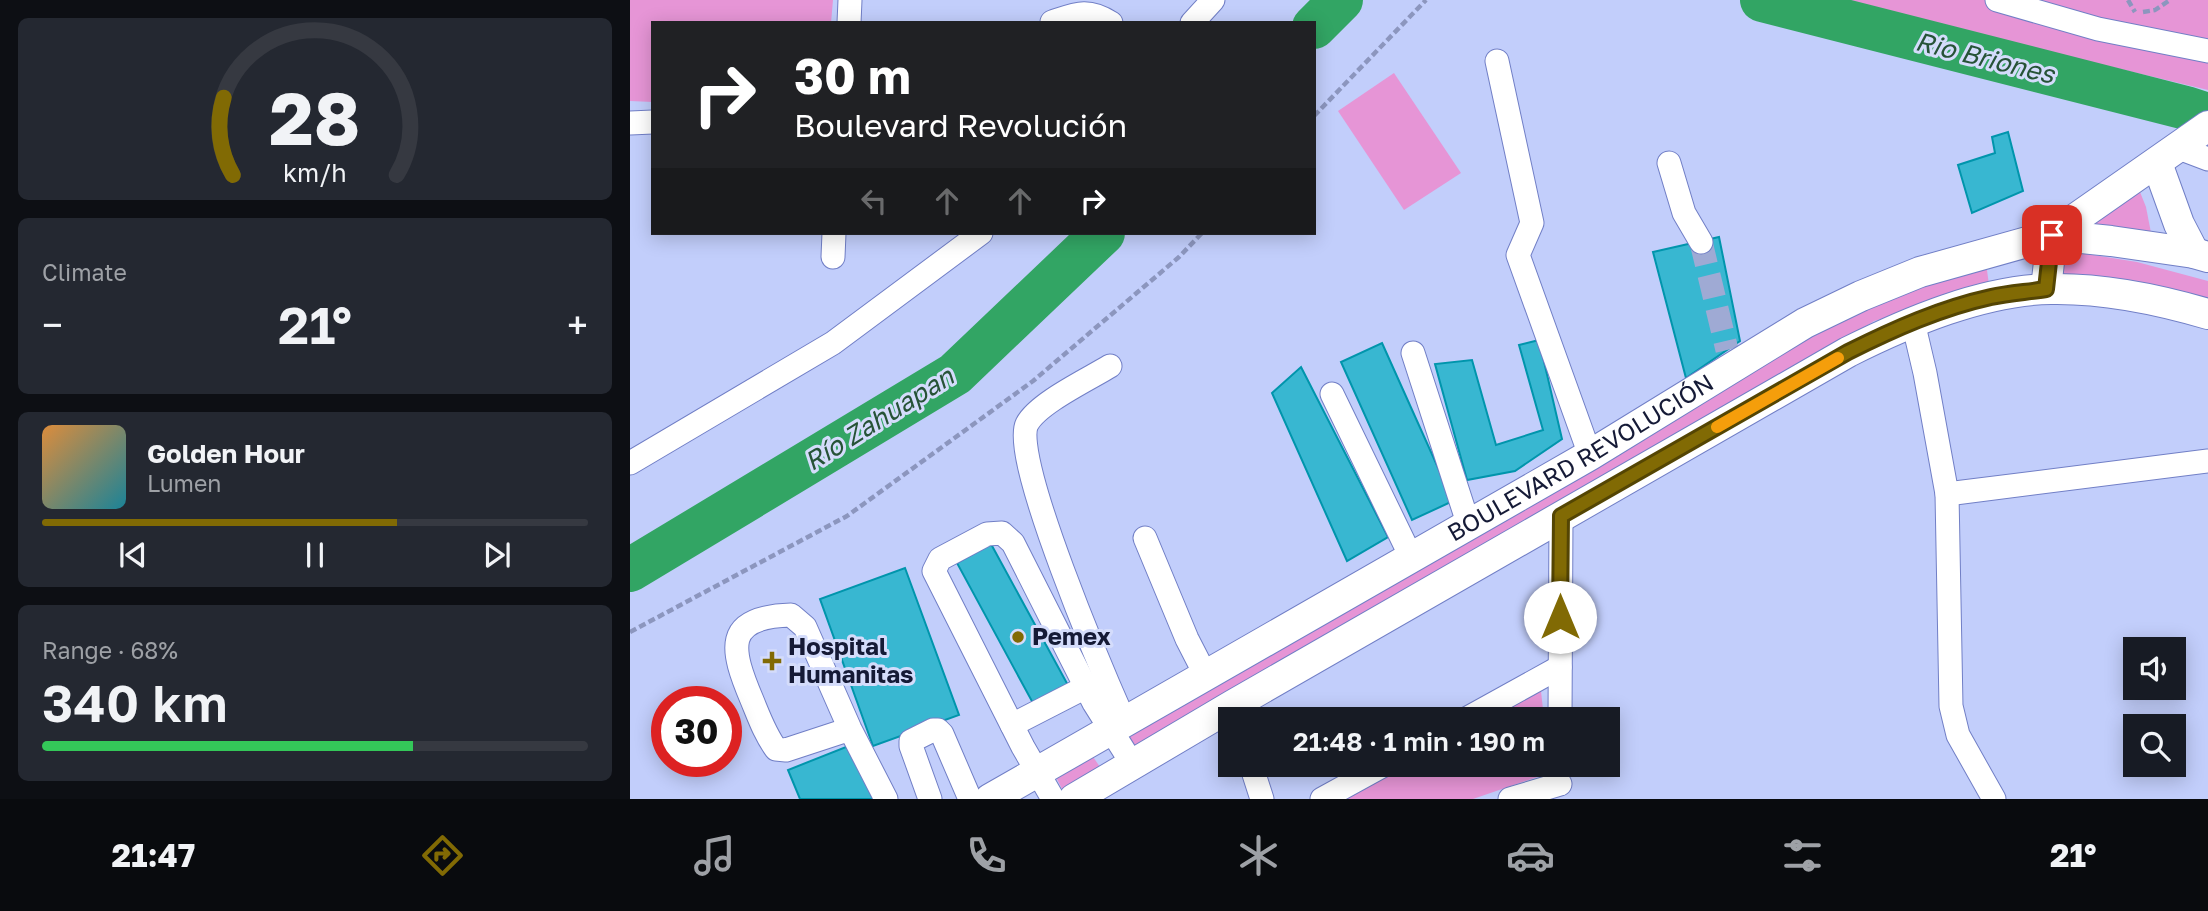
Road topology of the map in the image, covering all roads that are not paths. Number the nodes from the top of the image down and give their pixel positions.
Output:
1 (850, 0) edge
2 (1213, 0) edge
3 (1997, 0) edge
4 (849, 21) edge
5 (1055, 21) edge
6 (1108, 21) edge
7 (1194, 21) edge
8 (2208, 51) edge
9 (1497, 61) dead end
10 (630, 122) edge
11 (651, 122) edge
12 (2189, 146) edge
13 (1670, 163) dead end
14 (834, 235) edge
15 (978, 235) edge
16 (2052, 235) junction
17 (1700, 242) tunnel mouth
18 (2201, 255) edge
19 (833, 257) dead end
20 (2046, 289) junction
21 (2208, 314) edge
22 (1913, 322) junction
23 (1413, 353) dead end
24 (1110, 366) dead end
25 (1332, 394) dead end
26 (1590, 455) junction
27 (2208, 461) edge
28 (630, 463) edge
29 (1947, 494) junction
30 (1561, 516) junction
31 (1469, 526) junction
32 (1145, 538) dead end
33 (1412, 559) junction
34 (1560, 667) junction
35 (1206, 676) junction
36 (1086, 687) junction
37 (1243, 707) edge
38 (1488, 707) edge
39 (1560, 707) edge
40 (1218, 721) edge
41 (1012, 725) junction
42 (1118, 727) junction
43 (850, 729) junction
44 (1133, 765) junction
45 (1038, 773) junction
46 (1255, 777) edge
47 (1362, 777) edge
48 (1560, 782) edge
49 (886, 799) edge
50 (930, 799) edge
51 (970, 799) edge
52 (990, 799) edge
53 (1053, 799) edge
54 (1074, 799) edge
55 (1262, 799) edge
56 (1322, 799) edge
57 (1510, 799) edge
58 (1994, 799) edge

1 - 4 street
2 - 7 street
3 - 8 street
5 - 6 street
9 - 26 street
10 - 11 street
12 - 16 main road
12 - 18 main road
13 - 17 street
14 - 19 street
15 - 28 street
16 - 18 main road, BOULEVARD REVOLUCIÓN
16 - 20 main road
16 - 26 main road, BOULEVARD REVOLUCIÓN
20 - 21 main road, BOULEVARD REVOLUCIÓN
20 - 22 main road, BOULEVARD REVOLUCIÓN
22 - 29 street
22 - 30 main road, BOULEVARD REVOLUCIÓN
23 - 31 street
24 - 42 street
25 - 33 street
26 - 31 main road, BOULEVARD REVOLUCIÓN
27 - 29 street
29 - 58 street
30 - 34 street
30 - 37 main road, BOULEVARD REVOLUCIÓN
31 - 33 main road, BOULEVARD REVOLUCIÓN
32 - 35 street
33 - 35 main road, BOULEVARD REVOLUCIÓN
34 - 38 street
34 - 39 street
35 - 42 main road, BOULEVARD REVOLUCIÓN
36 - 41 street
36 - 41 street
36 - 42 street
40 - 44 main road, BOULEVARD REVOLUCIÓN
41 - 45 street
42 - 44 street
42 - 45 main road, BOULEVARD REVOLUCIÓN
43 - 43 street
43 - 49 street
44 - 54 main road, BOULEVARD REVOLUCIÓN
45 - 52 main road, BOULEVARD REVOLUCIÓN
45 - 53 street
46 - 55 street
47 - 56 street
48 - 57 street
50 - 51 street

